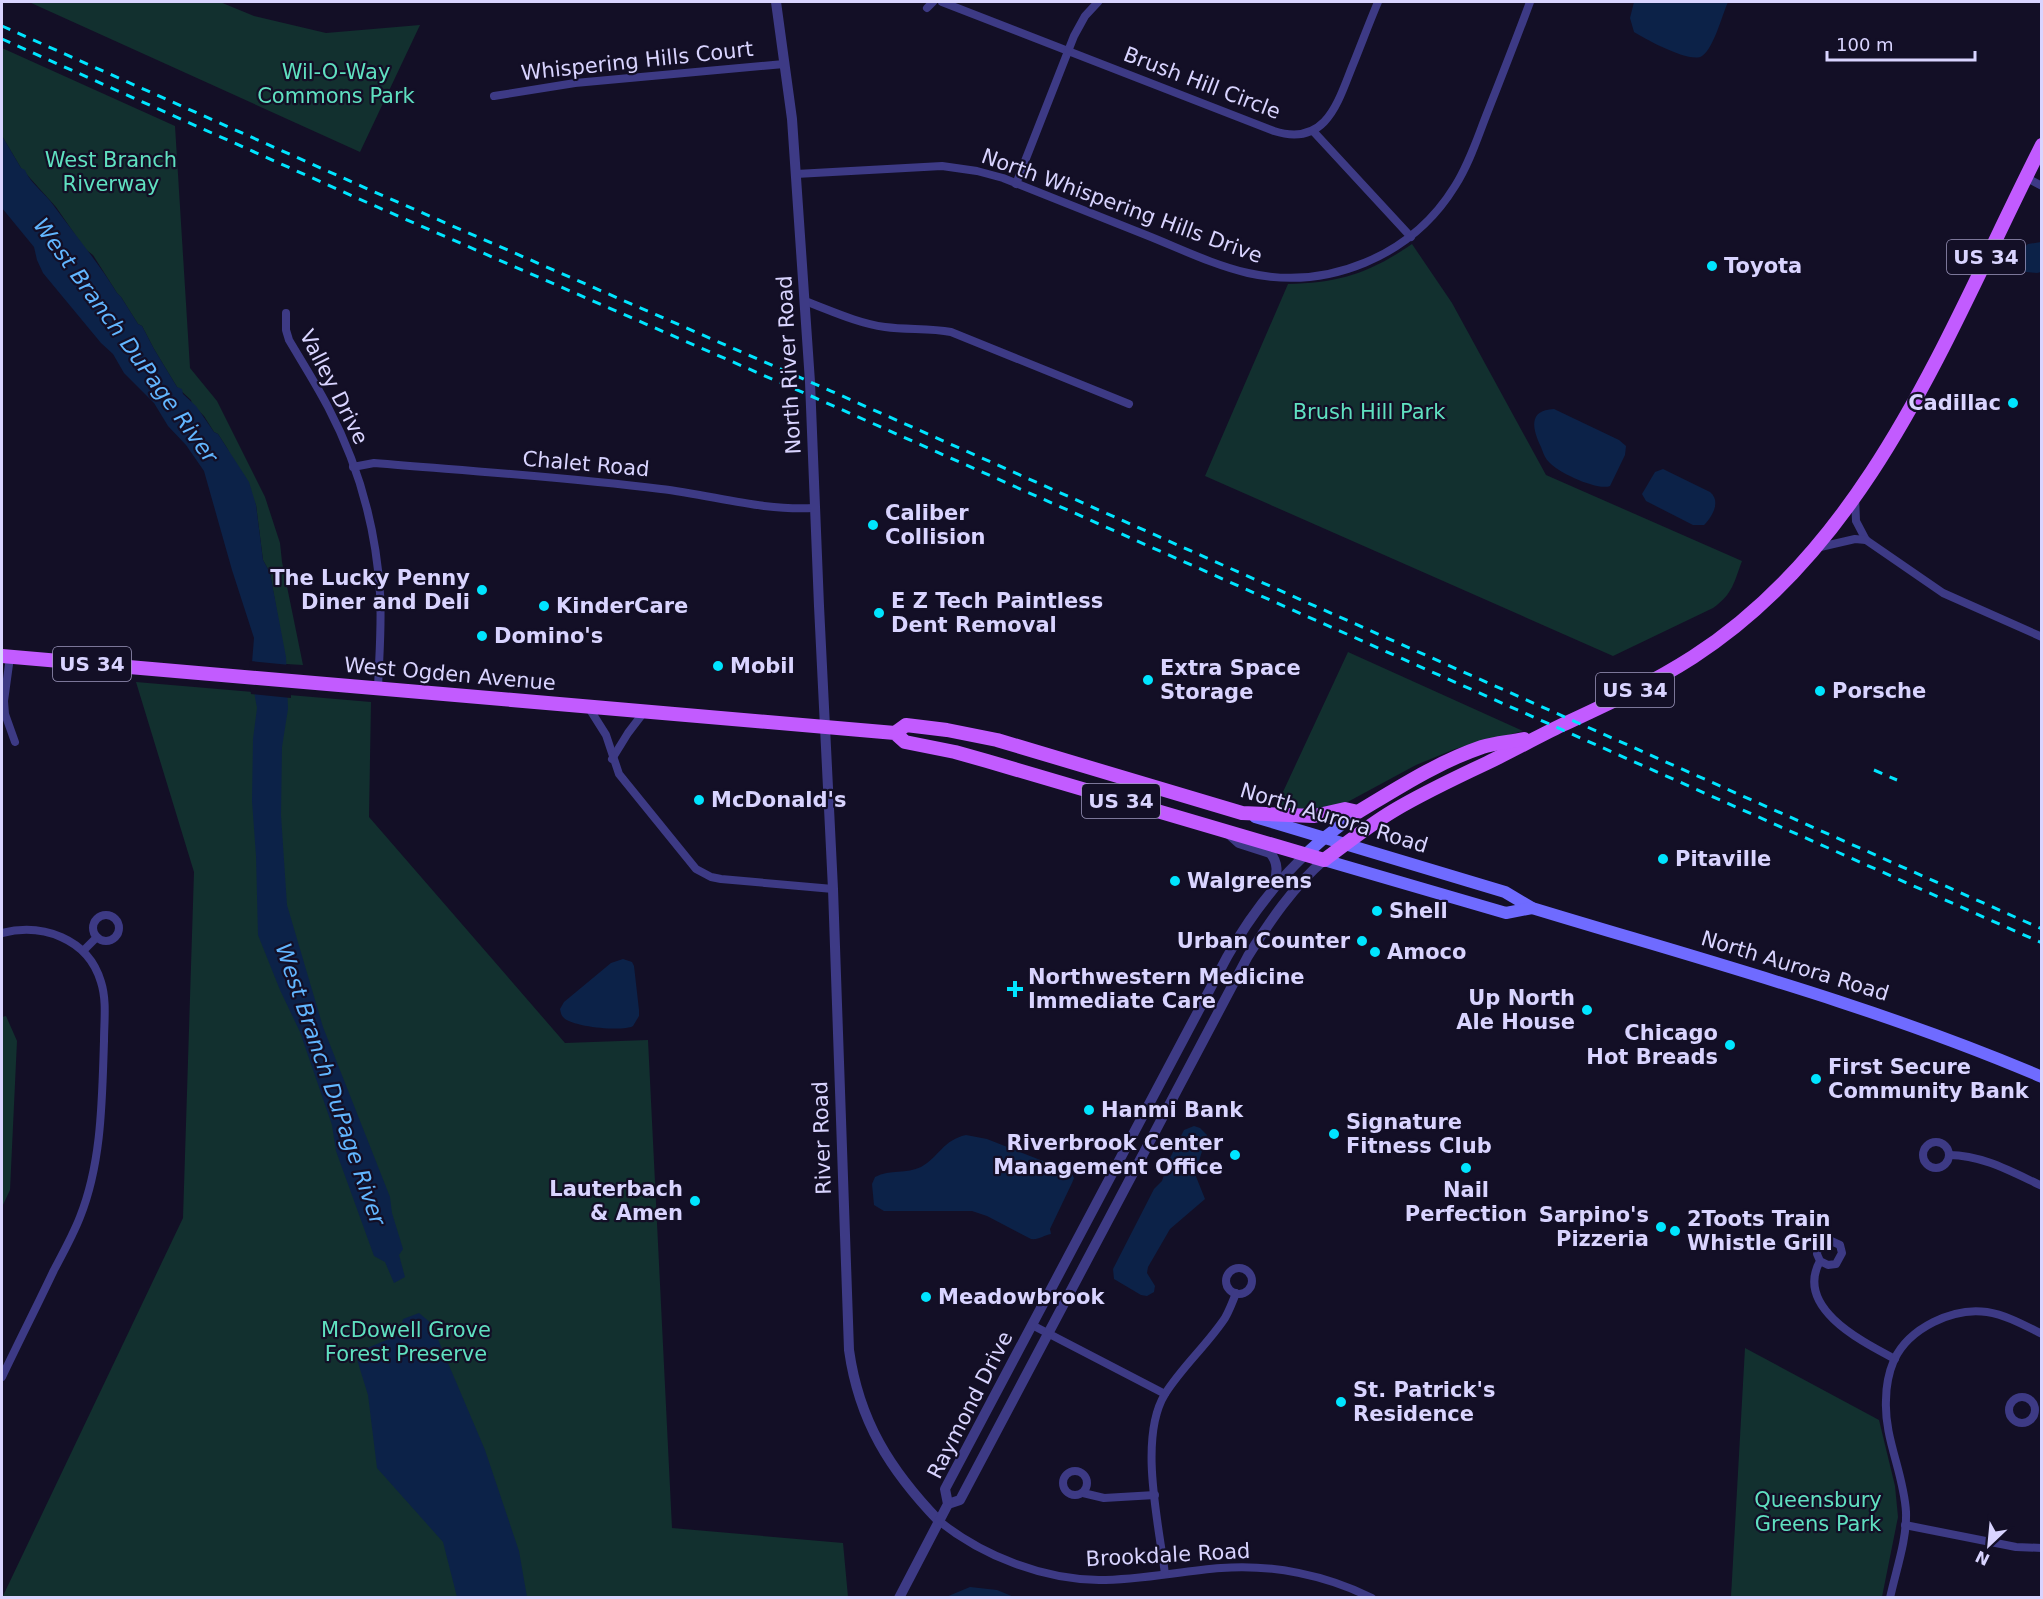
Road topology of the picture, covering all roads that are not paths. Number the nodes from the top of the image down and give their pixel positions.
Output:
1 (776, 2) edge
2 (942, 2) edge
3 (1098, 2) edge
4 (1378, 2) edge
5 (1530, 2) edge
6 (1068, 51) junction
7 (784, 64) junction
8 (494, 96) dead end
9 (1313, 131) junction
10 (2042, 145) edge
11 (796, 174) junction
12 (2025, 177) junction
13 (1016, 184) junction
14 (2042, 186) edge
15 (1411, 237) junction
16 (805, 301) junction
17 (286, 313) dead end
18 (1129, 404) dead end
19 (353, 466) junction
20 (1855, 496) junction
21 (814, 508) junction
22 (1866, 540) junction
23 (1816, 548) junction
24 (2042, 637) edge
25 (6, 656) edge
26 (378, 689) junction
27 (589, 708) junction
28 (644, 712) junction
29 (824, 728) junction
30 (895, 734) junction
31 (1541, 736) junction
32 (15, 742) dead end
33 (612, 759) junction
34 (1155, 786) joint
35 (1358, 812) junction
36 (1242, 813) junction
37 (1227, 832) junction
38 (1324, 838) junction
39 (1345, 844) junction
40 (1305, 855) junction
41 (1324, 860) junction
42 (833, 889) junction
43 (1272, 890) junction
44 (1532, 908) junction
45 (2, 933) edge
46 (97, 937) dead end
47 (83, 951) junction
48 (2042, 1077) edge
49 (1949, 1155) dead end
50 (2042, 1185) edge
51 (1820, 1262) dead end
52 (1236, 1293) dead end
53 (1032, 1324) junction
54 (1047, 1333) junction
55 (2042, 1334) edge
56 (1895, 1359) junction
57 (2, 1377) edge
58 (1165, 1394) junction
59 (2042, 1396) edge
60 (2033, 1402) dead end
61 (1083, 1492) dead end
62 (1155, 1495) junction
63 (948, 1504) junction
64 (939, 1521) junction
65 (1905, 1525) junction
66 (2042, 1548) edge
67 (1165, 1574) junction
68 (899, 1598) edge
69 (1372, 1598) edge
70 (1890, 1598) edge

1 - 7 street, North River Road
2 - 6 street, Brush Hill Circle
3 - 6 street
4 - 9 street
5 - 15 street, North Whispering Hills Drive
6 - 9 street, Brush Hill Circle
6 - 13 street
7 - 8 street, Whispering Hills Court
7 - 11 street, North River Road
9 - 15 street
10 - 12 main road, US 34
11 - 13 street, North Whispering Hills Drive
11 - 16 street, North River Road
12 - 14 street
12 - 20 main road, US 34
13 - 15 street, North Whispering Hills Drive
16 - 18 street
16 - 21 street, North River Road
17 - 19 street, Valley Drive
19 - 21 street, Chalet Road
19 - 26 street, Valley Drive
20 - 22 street
20 - 23 main road, US 34
21 - 29 street, North River Road
22 - 23 street
22 - 24 street
23 - 31 main road, US 34
25 - 26 main road, West Ogden Avenue / US 34
25 - 32 street
26 - 27 main road, West Ogden Avenue / US 34
27 - 28 main road, West Ogden Avenue / US 34
27 - 33 street
28 - 29 main road, West Ogden Avenue / US 34
28 - 33 street
29 - 30 main road, West Ogden Avenue / US 34
29 - 42 street, River Road
30 - 34 main road, West Ogden Avenue / US 34
30 - 37 main road, West Ogden Avenue / US 34
31 - 35 main road, US 34
31 - 39 main road, US 34
33 - 42 street
34 - 36 main road, North Aurora Road
35 - 36 main road, US 34
35 - 38 main road, Raymond Drive
36 - 38 main road, North Aurora Road
37 - 40 main road, West Ogden Avenue / US 34
37 - 43 street
38 - 39 main road, North Aurora Road
38 - 40 main road, Raymond Drive
39 - 41 main road, US 34
39 - 44 main road, North Aurora Road
40 - 41 main road, West Ogden Avenue / US 34
40 - 43 street, Raymond Drive
41 - 44 main road, North Aurora Road
41 - 54 street, Raymond Drive
42 - 64 street, River Road
43 - 53 street, Raymond Drive
44 - 48 main road, North Aurora Road
45 - 47 street
46 - 47 street
47 - 57 street
49 - 50 street
51 - 56 street
52 - 58 street
53 - 54 street
53 - 63 street, Raymond Drive
54 - 58 street
54 - 63 street, Raymond Drive
55 - 56 street
56 - 65 street
58 - 62 street
59 - 60 street
61 - 62 street
62 - 67 street
63 - 64 street, Raymond Drive
64 - 67 street, Brookdale Road
64 - 68 street, Raymond Drive
65 - 66 street
65 - 70 street
67 - 69 street, Brookdale Road

